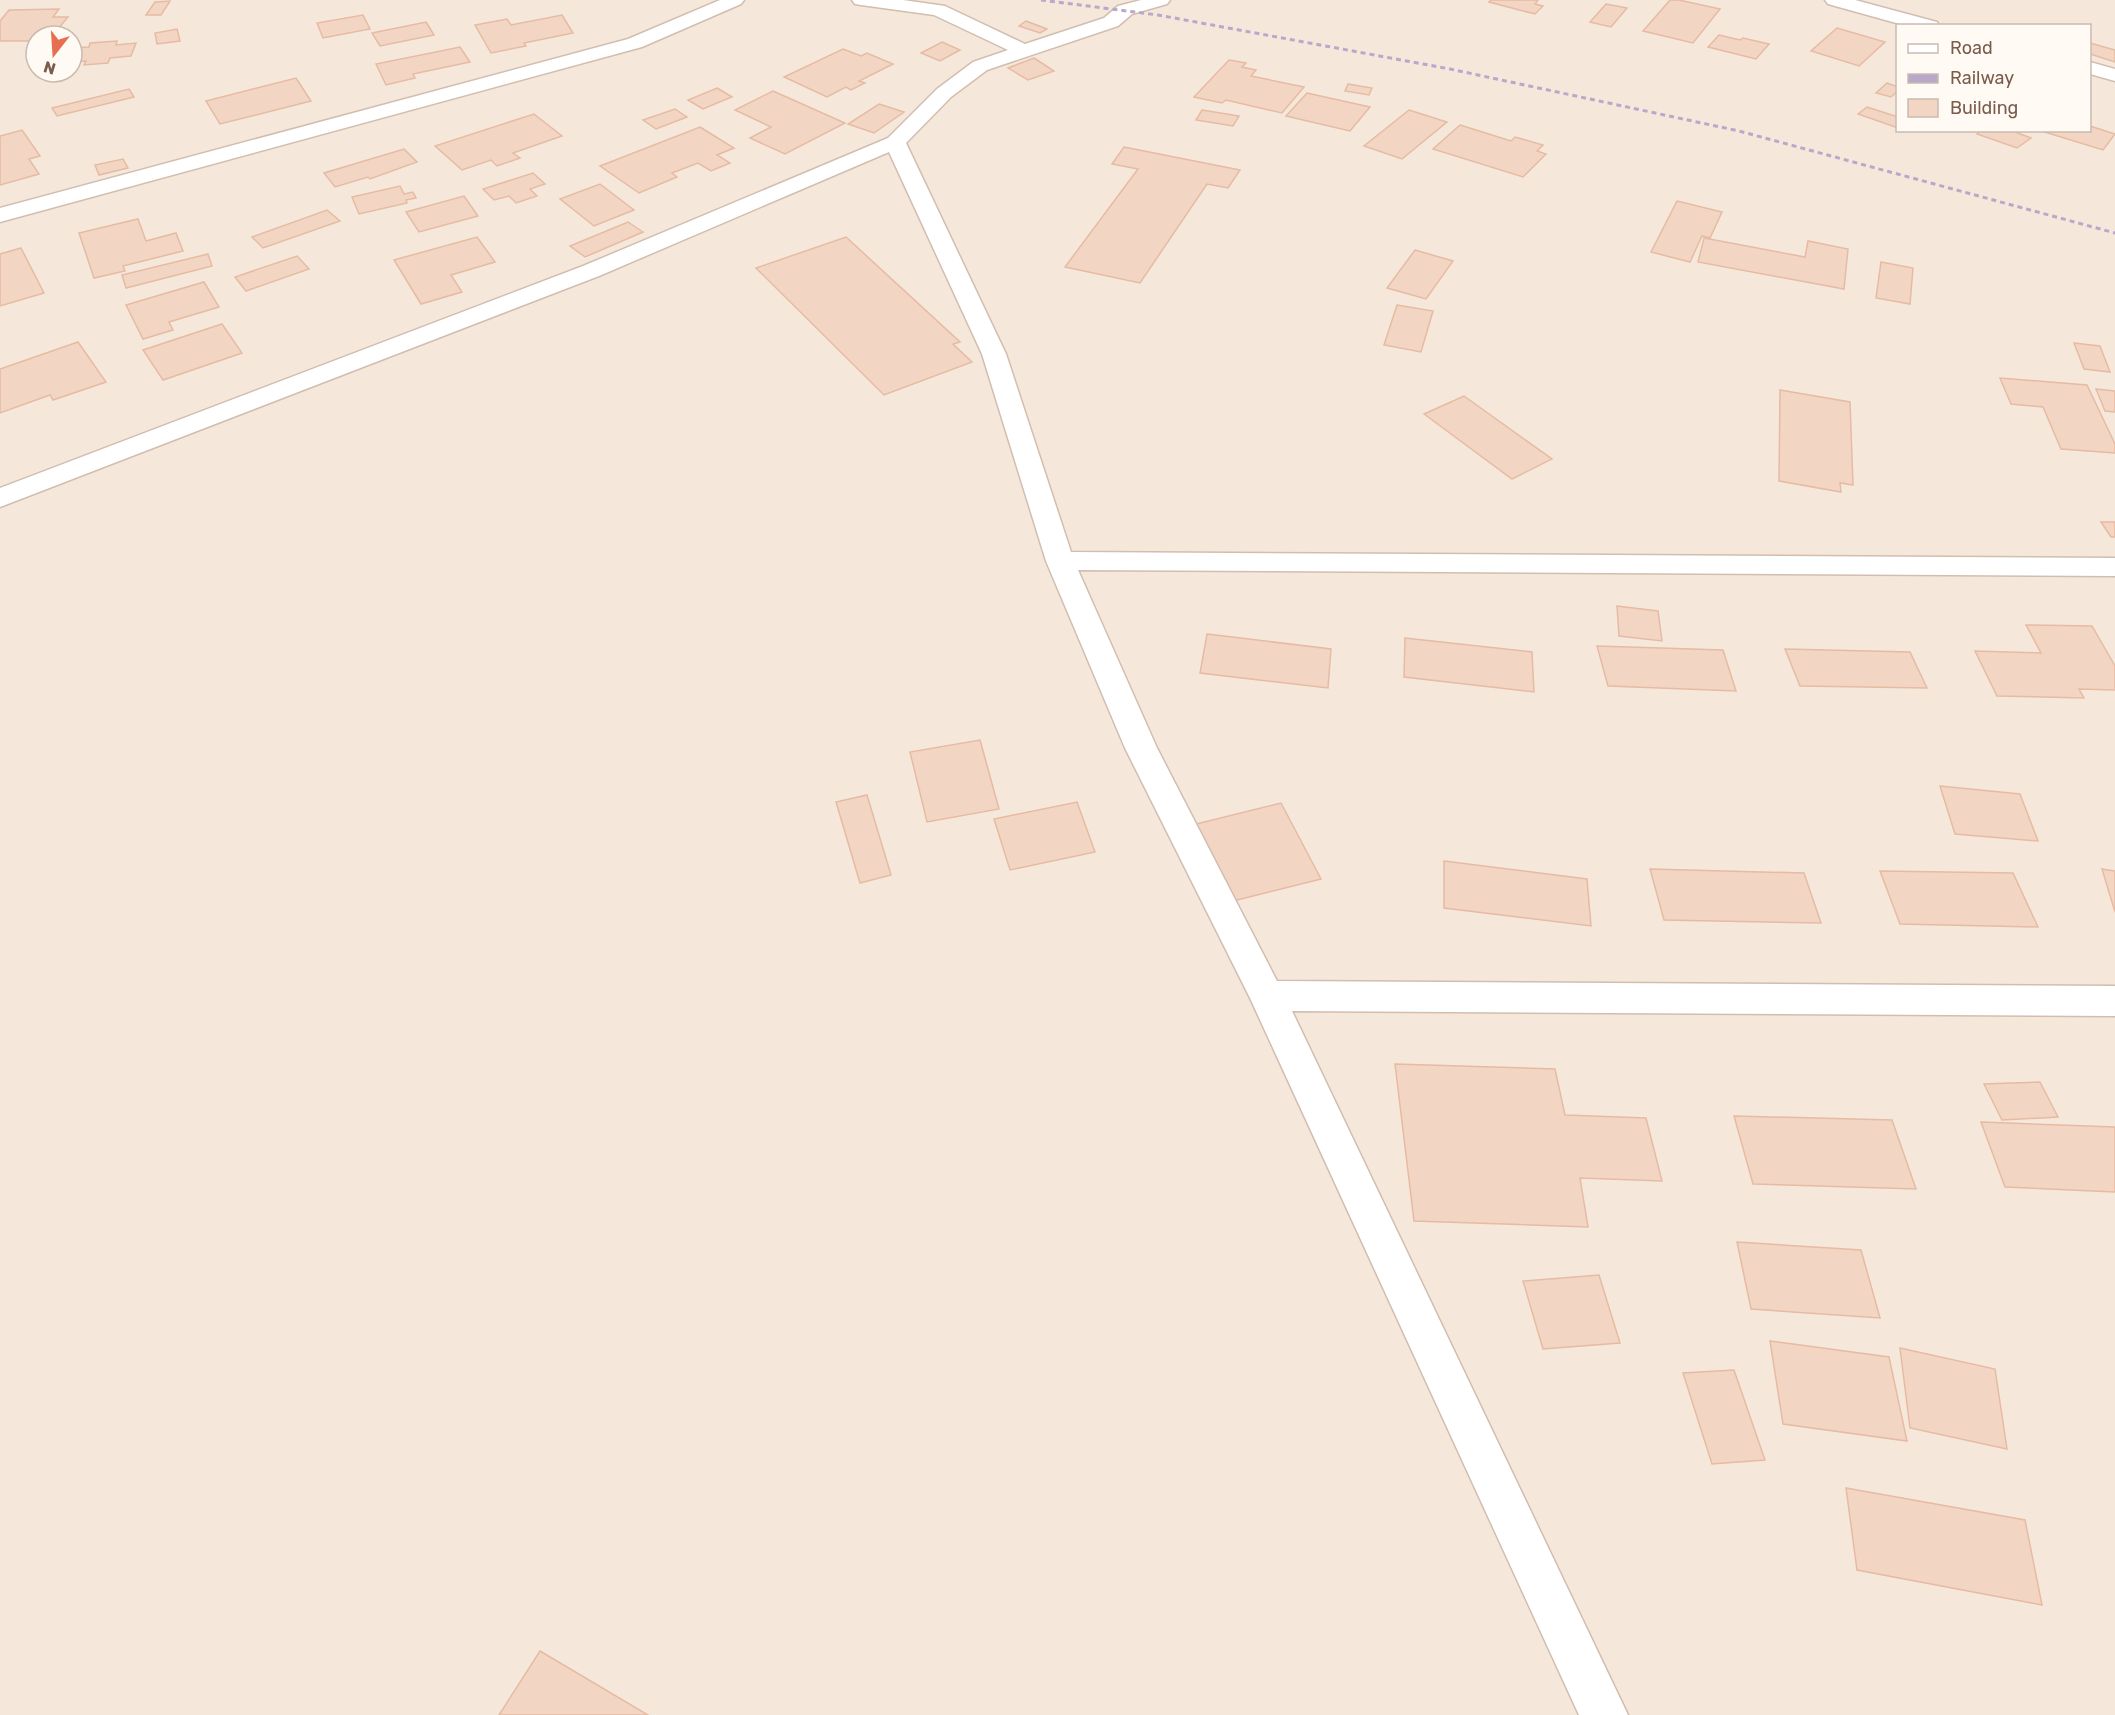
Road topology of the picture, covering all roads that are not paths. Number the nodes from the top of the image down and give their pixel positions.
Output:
1 (735, 0) edge
2 (861, 0) edge
3 (1161, 0) edge
4 (1834, 0) edge
5 (1923, 24) edge
6 (1022, 50) junction
7 (2091, 68) edge
8 (2115, 75) edge
9 (895, 142) junction
10 (0, 215) edge
11 (0, 498) edge
12 (1060, 561) junction
13 (2115, 567) edge
14 (1267, 996) junction
15 (2115, 1001) edge
16 (1604, 1715) edge

1 - 10 street
2 - 6 street
3 - 6 street
4 - 5 street
6 - 9 street
7 - 8 street
9 - 11 street
9 - 12 street
12 - 13 street
12 - 14 street
14 - 15 street
14 - 16 street

